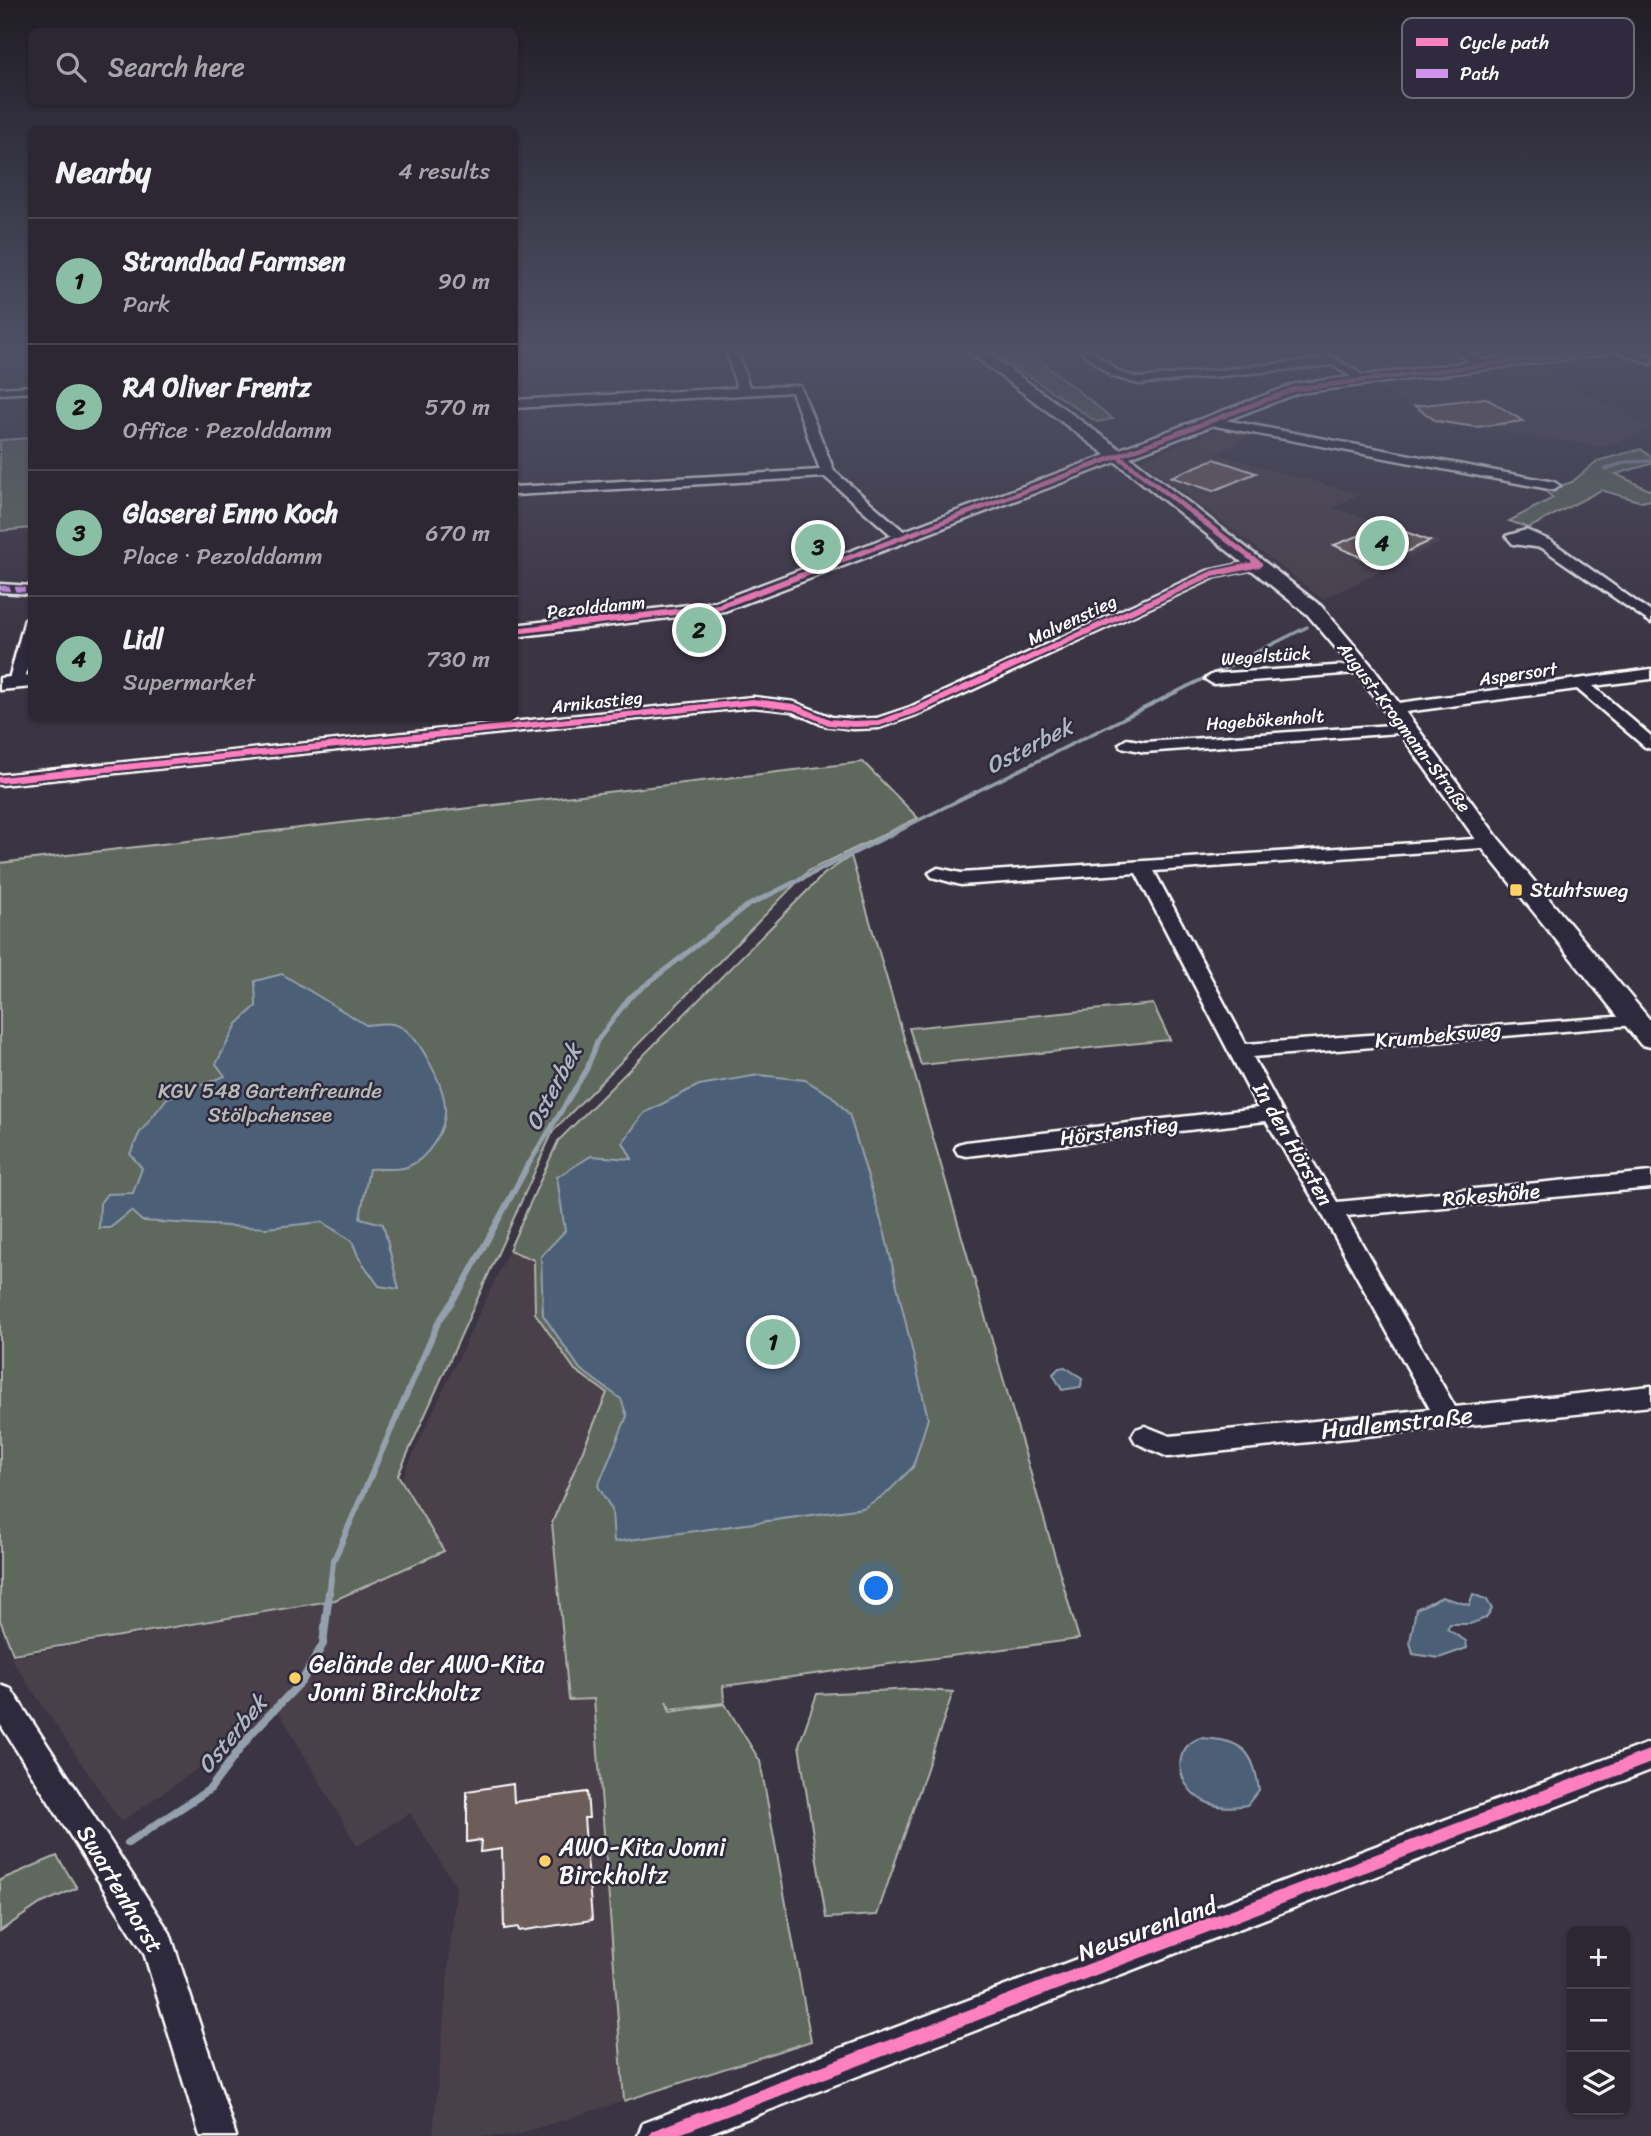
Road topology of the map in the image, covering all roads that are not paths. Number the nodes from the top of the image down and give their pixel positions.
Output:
1 (819, 450) edge
2 (1109, 450) edge
3 (1134, 450) edge
4 (1361, 450) edge
5 (1118, 456) junction
6 (828, 473) junction
7 (1554, 486) dead end
8 (518, 491) edge
9 (902, 537) junction
10 (1546, 544) dead end
11 (1259, 564) junction
12 (0, 588) edge
13 (28, 590) edge
14 (1651, 619) edge
15 (518, 631) edge
16 (28, 635) edge
17 (1364, 669) junction
18 (1651, 674) edge
19 (1213, 679) dead end
20 (16, 683) edge
21 (1582, 685) junction
22 (1391, 709) junction
23 (902, 717) joint
24 (1405, 729) junction
25 (1127, 744) dead end
26 (1651, 744) edge
27 (0, 780) edge
28 (1490, 843) junction
29 (1143, 868) junction
30 (938, 873) dead end
31 (1634, 1019) junction
32 (1651, 1039) edge
33 (1241, 1051) junction
34 (1272, 1113) junction
35 (966, 1149) dead end
36 (1651, 1181) edge
37 (1331, 1210) junction
38 (1651, 1396) edge
39 (1448, 1418) junction
40 (1146, 1436) dead end
41 (0, 1698) edge
42 (1651, 1756) edge
43 (218, 2136) edge
44 (656, 2136) edge

1 - 6 street
2 - 5 street, August-Krogmann-Straße
3 - 5 street, Pezolddamm
4 - 7 street
5 - 9 street, Pezolddamm
5 - 11 street, August-Krogmann-Straße
6 - 8 street
6 - 9 street
9 - 15 street, Pezolddamm
10 - 14 street
11 - 17 street, August-Krogmann-Straße
11 - 23 street, Malvenstieg
12 - 13 street
16 - 20 street
17 - 19 street, Wegelstück
17 - 22 street, August-Krogmann-Straße
18 - 21 street, Aspersort
21 - 22 street, Aspersort
21 - 26 street
22 - 24 street, August-Krogmann-Straße
23 - 27 street, Arnikastieg
24 - 25 street, Hagebökenholt
24 - 28 street, August-Krogmann-Straße
28 - 29 street
28 - 31 street, August-Krogmann-Straße
29 - 30 street
29 - 33 street, In den Hörsten
31 - 32 street, August-Krogmann-Straße
31 - 33 street, Krumbeksweg
33 - 34 street, In den Hörsten
34 - 35 street, Hörstenstieg
34 - 37 street, In den Hörsten
36 - 37 street, Rokeshöhe
37 - 39 street, In den Hörsten
38 - 39 street, Hudlemstraße
39 - 40 street, Hudlemstraße
41 - 43 street, Swartenhorst
42 - 44 street, Neusurenland

